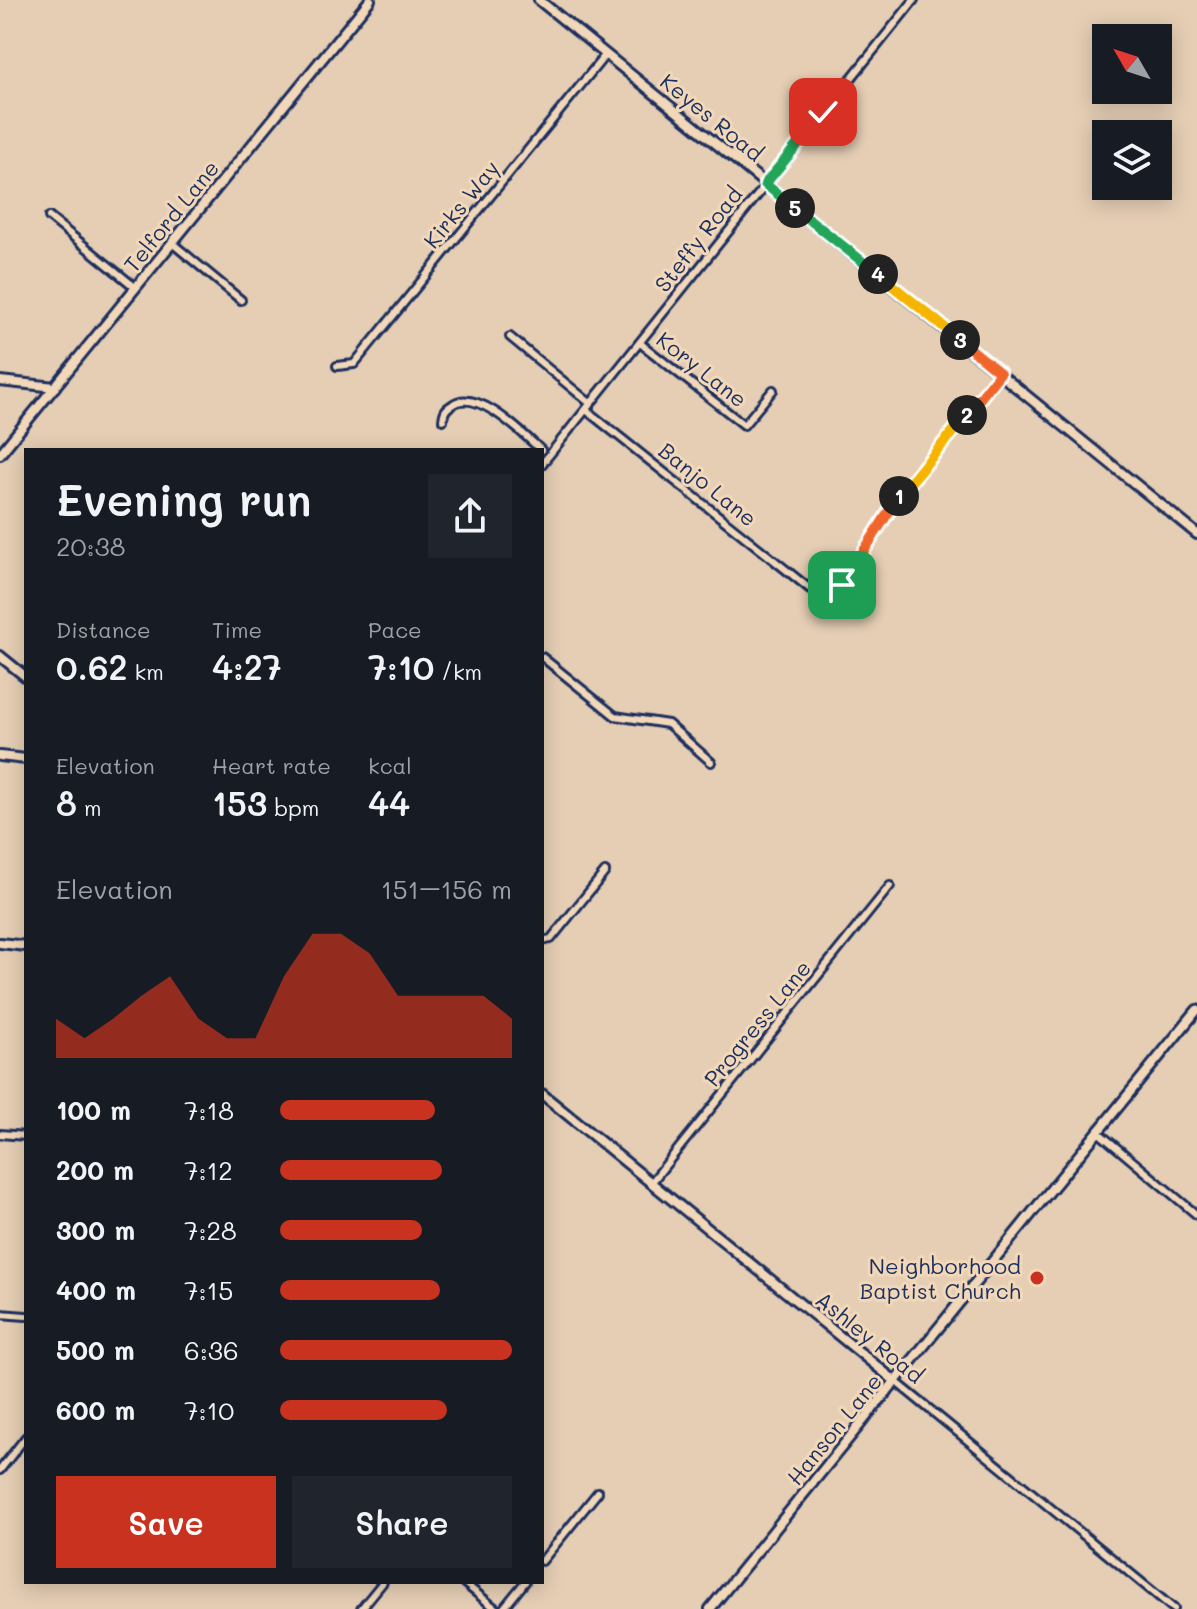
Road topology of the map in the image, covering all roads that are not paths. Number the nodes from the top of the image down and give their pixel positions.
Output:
1 (370, 0) edge
2 (539, 0) edge
3 (914, 0) edge
4 (606, 54) junction
5 (765, 184) junction
6 (49, 217) dead end
7 (172, 243) junction
8 (136, 288) junction
9 (241, 300) dead end
10 (510, 337) dead end
11 (640, 343) junction
12 (337, 366) dead end
13 (1000, 373) junction
14 (0, 381) edge
15 (55, 387) junction
16 (773, 390) dead end
17 (589, 407) junction
18 (443, 420) dead end
19 (537, 448) edge
20 (544, 452) edge
21 (0, 454) edge
22 (1197, 534) edge
23 (0, 656) edge
24 (544, 659) edge
25 (24, 675) edge
26 (0, 756) edge
27 (24, 759) edge
28 (711, 762) dead end
29 (605, 872) dead end
30 (890, 886) dead end
31 (544, 941) edge
32 (0, 943) edge
33 (24, 946) edge
34 (1197, 1010) edge
35 (544, 1096) edge
36 (1098, 1132) junction
37 (0, 1134) edge
38 (24, 1136) edge
39 (651, 1183) junction
40 (1197, 1215) edge
41 (0, 1314) edge
42 (24, 1316) edge
43 (895, 1381) junction
44 (24, 1440) edge
45 (0, 1470) edge
46 (598, 1492) dead end
47 (544, 1559) edge
48 (381, 1584) edge
49 (465, 1584) edge
50 (523, 1584) edge
51 (361, 1609) edge
52 (496, 1609) edge
53 (503, 1609) edge
54 (710, 1609) edge
55 (1174, 1609) edge

1 - 7 street, Telford Lane
2 - 4 street, Keyes Road
3 - 5 street, Steffy Road
4 - 5 street, Keyes Road
4 - 12 street, Kirks Way
5 - 11 street, Steffy Road
5 - 13 street, Keyes Road
6 - 8 street
7 - 8 street, Telford Lane
7 - 9 street
8 - 15 street, Telford Lane
10 - 17 street, Banjo Lane
11 - 16 street, Kory Lane
11 - 17 street, Steffy Road
13 - 17 street, Banjo Lane
13 - 22 street, Keyes Road
14 - 15 street
15 - 21 street, Telford Lane
17 - 20 street, Steffy Road
18 - 19 street
23 - 25 street
24 - 28 street
26 - 27 street
29 - 31 street
30 - 39 street, Progress Lane
32 - 33 street
34 - 36 street, Hanson Lane
35 - 39 street, Ashley Road
36 - 40 street
36 - 43 street, Hanson Lane
37 - 38 street
39 - 43 street, Ashley Road
41 - 42 street
43 - 54 street, Hanson Lane
43 - 55 street, Ashley Road
44 - 45 street
46 - 47 street
48 - 51 street
49 - 52 street
50 - 53 street

